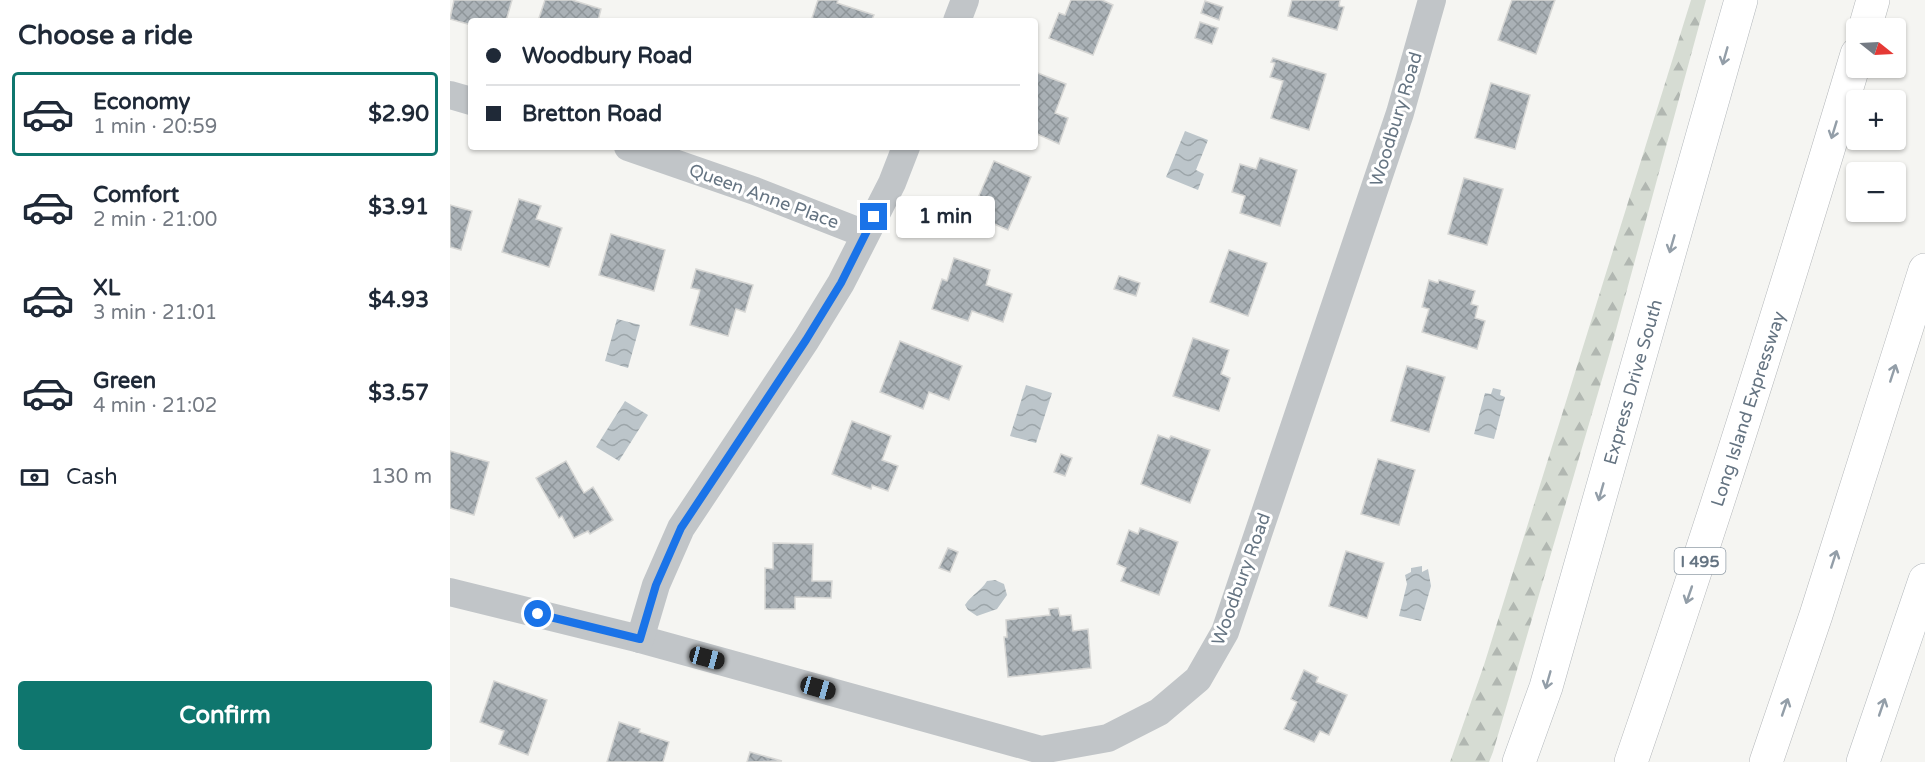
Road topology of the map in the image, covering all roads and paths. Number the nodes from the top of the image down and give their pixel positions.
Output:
1 (965, 0) edge
2 (1431, 0) edge
3 (1741, 0) edge
4 (1873, 0) edge
5 (958, 18) edge
6 (1867, 18) edge
7 (1850, 78) edge
8 (450, 95) edge
9 (468, 100) edge
10 (637, 150) edge
11 (905, 150) edge
12 (866, 234) junction
13 (1925, 270) edge
14 (1925, 580) edge
15 (450, 592) edge
16 (640, 639) junction
17 (1041, 756) edge
18 (1519, 762) edge
19 (1632, 762) edge
20 (1766, 762) edge
21 (1863, 762) edge

1 - 5 street
2 - 17 street, Woodbury Road
3 -> 18 main road, Express Drive South
4 - 6 main road
7 -> 19 main road, Long Island Expressway / I 495
8 - 9 street
10 - 12 street, Queen Anne Place
11 - 12 street
12 - 16 street
20 -> 13 main road
21 -> 14 main road
15 - 16 street, Woodbury Road
16 - 17 street, Woodbury Road

